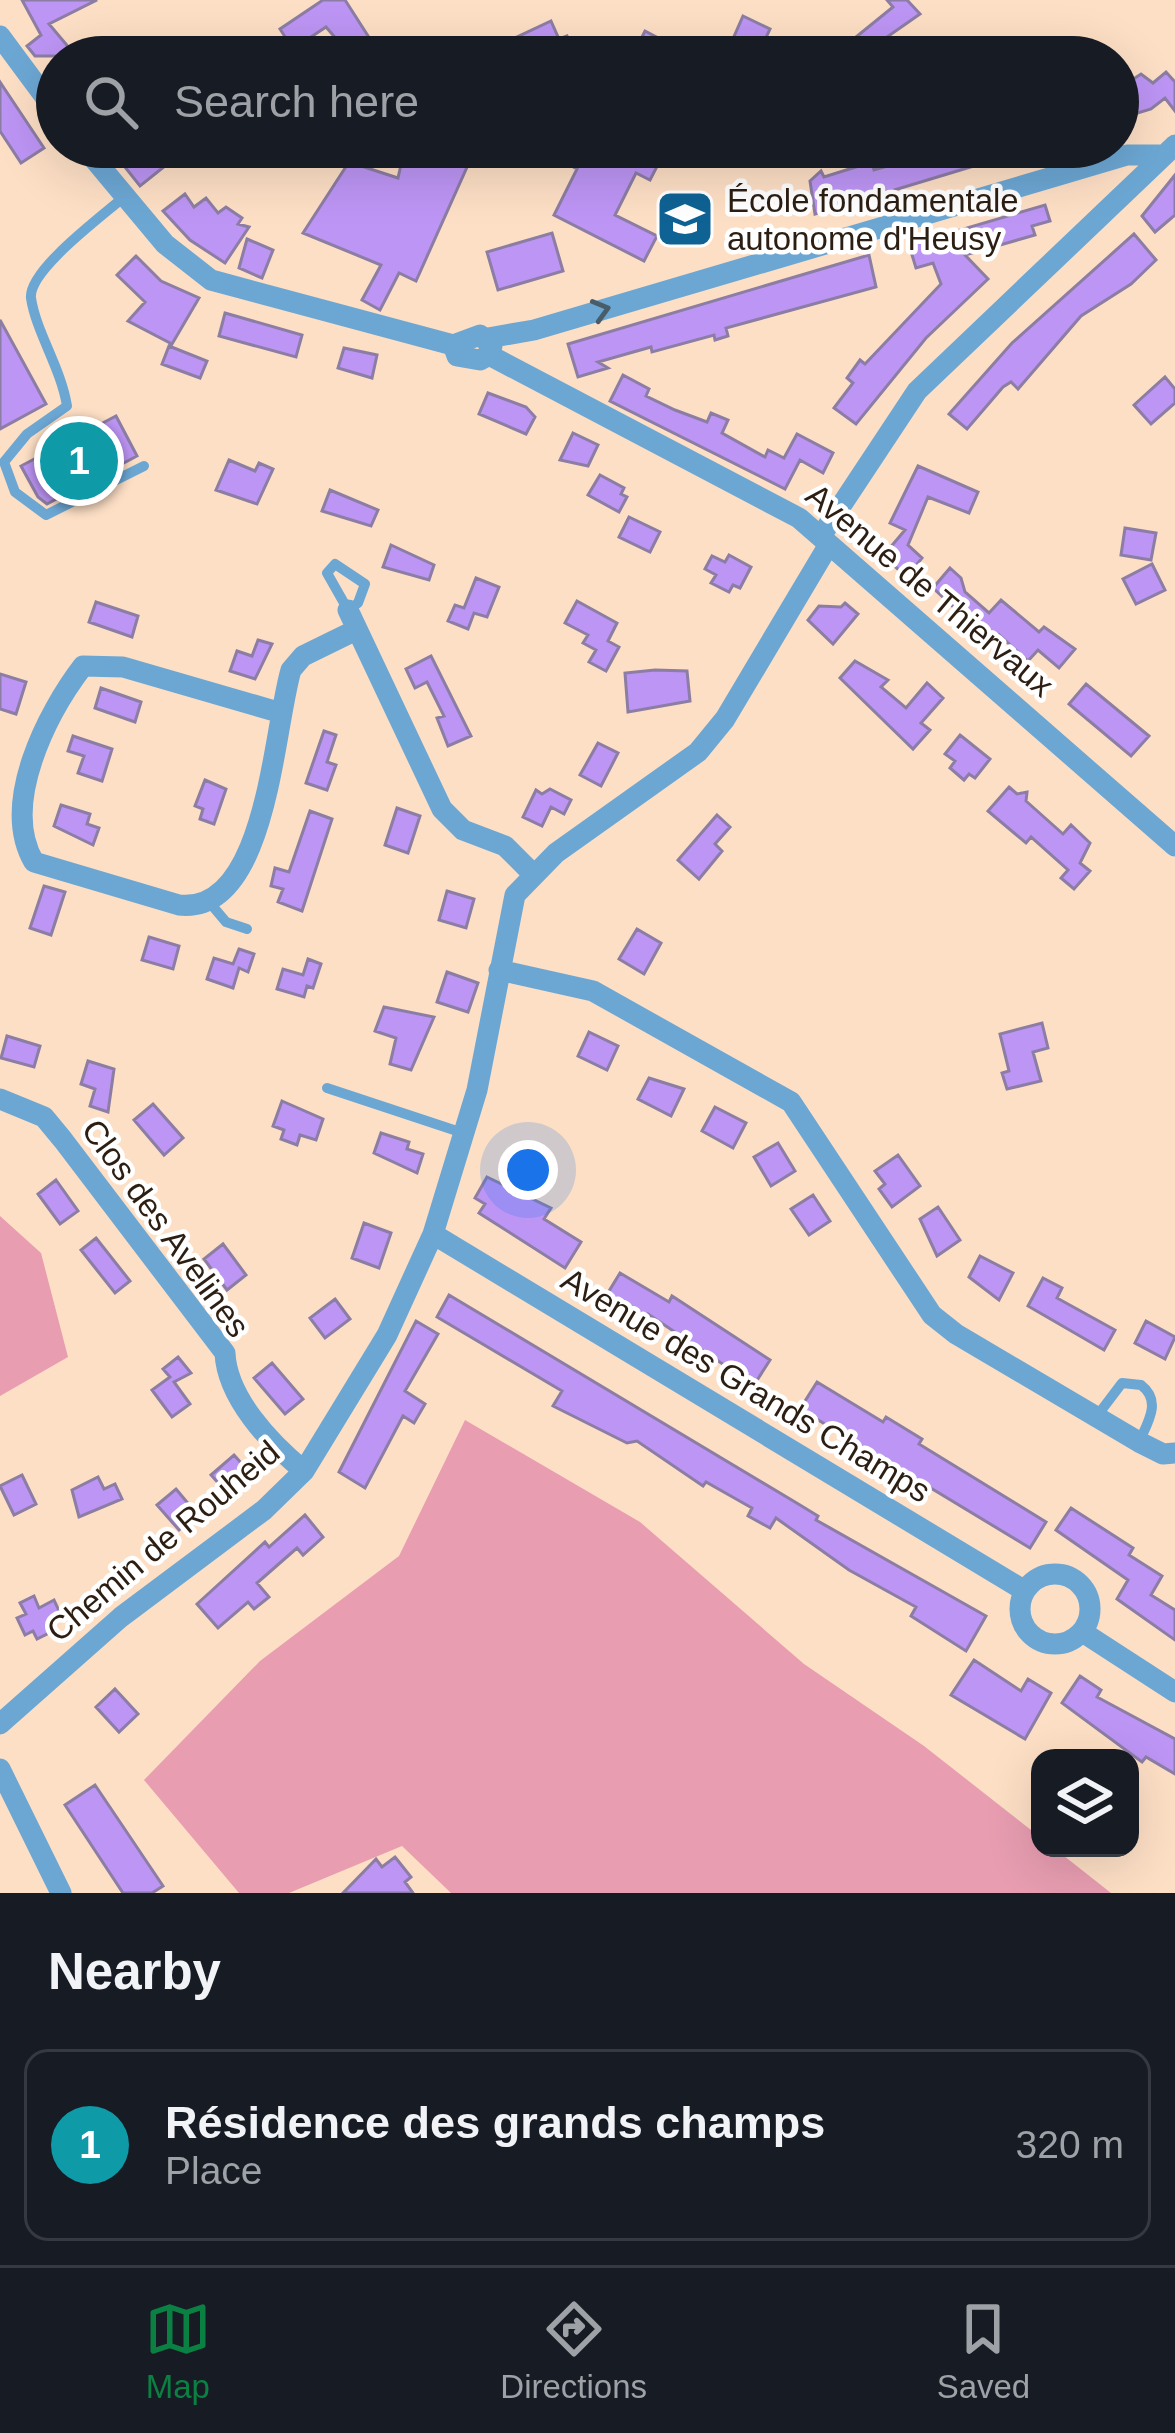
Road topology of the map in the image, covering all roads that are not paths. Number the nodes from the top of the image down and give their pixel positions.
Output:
1 (0, 36) edge
2 (36, 85) edge
3 (1167, 150) edge
4 (102, 168) edge
5 (1083, 168) edge
6 (125, 196) junction
7 (489, 346) junction
8 (144, 466) dead end
9 (824, 541) junction
10 (278, 712) junction
11 (1175, 846) edge
12 (533, 874) junction
13 (210, 903) junction
14 (247, 929) dead end
15 (499, 970) junction
16 (327, 1088) dead end
17 (0, 1099) edge
18 (466, 1134) junction
19 (433, 1234) junction
20 (1096, 1416) junction
21 (1138, 1442) junction
22 (1175, 1453) edge
23 (304, 1472) junction
24 (1025, 1591) junction
25 (1084, 1633) junction
26 (1175, 1693) edge
27 (0, 1724) edge
28 (0, 1769) edge
29 (61, 1893) edge

1 - 2 street
3 - 9 street, Chemin de Rouheid
4 - 6 street, Avenue de Thiervaux
7 -> 5 street
6 - 7 street, Avenue de Thiervaux
6 - 8 lane
7 - 9 street, Avenue de Thiervaux
9 - 11 street, Avenue de Thiervaux
9 - 12 street, Chemin de Rouheid
10 - 12 street
10 - 13 street
10 - 13 street
12 - 15 street, Chemin de Rouheid
13 - 14 lane
15 - 18 street, Chemin de Rouheid
15 - 20 street
16 - 18 lane
17 - 23 street, Clos des Avelines
18 - 19 street, Chemin de Rouheid
19 - 23 street, Chemin de Rouheid
19 - 24 street, Avenue des Grands Champs
20 - 21 street
20 - 21 lane
21 - 22 street
23 - 27 street, Chemin de Rouheid
24 - 25 street
24 - 25 street
25 - 26 street
28 - 29 street

